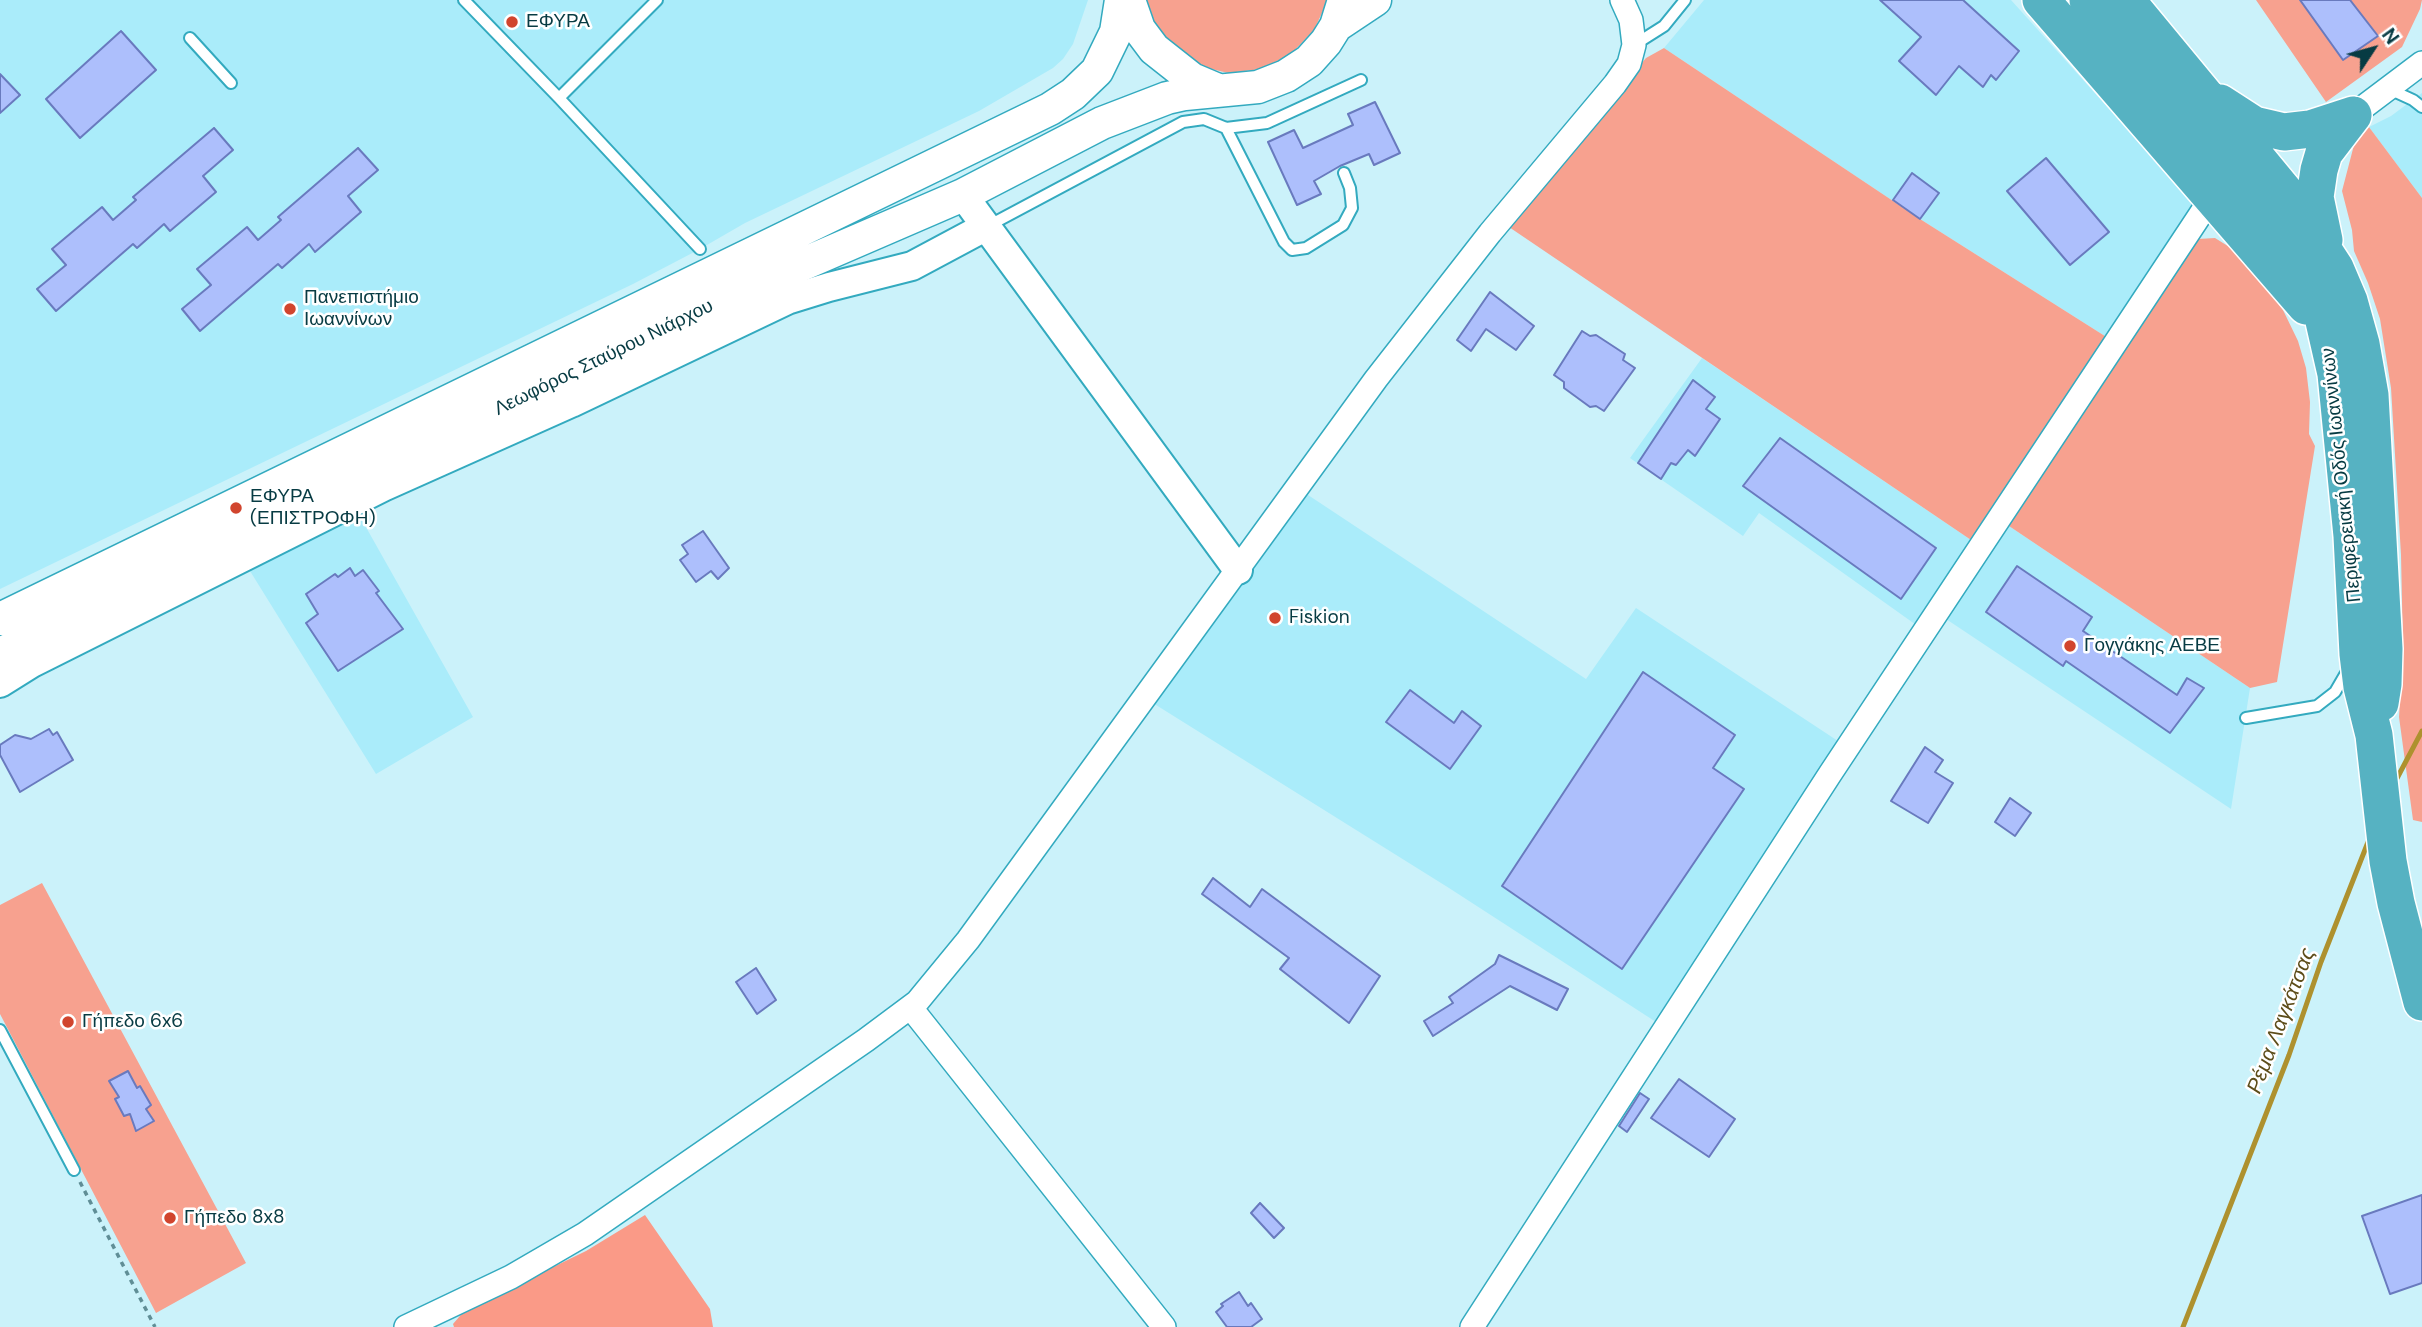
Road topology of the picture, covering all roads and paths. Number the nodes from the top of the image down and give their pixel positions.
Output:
1 (464, 0) edge
2 (657, 0) edge
3 (1121, 0) edge
4 (1129, 0) edge
5 (1375, 0) edge
6 (1622, 0) edge
7 (1685, 0) edge
8 (2041, 0) edge
9 (2088, 0) edge
10 (2126, 0) edge
11 (1340, 13) edge
12 (190, 38) dead end
13 (2422, 42) edge
14 (1634, 46) junction
15 (2422, 63) edge
16 (1361, 80) dead end
17 (231, 83) dead end
18 (2395, 83) junction
19 (2194, 84) junction
20 (1218, 90) junction
21 (559, 97) junction
22 (2422, 107) edge
23 (2353, 115) junction
24 (1226, 128) junction
25 (1344, 173) dead end
26 (963, 195) junction
27 (2212, 197) junction
28 (985, 228) junction
29 (700, 249) dead end
30 (2328, 258) junction
31 (2323, 317) junction
32 (1238, 570) junction
33 (0, 619) edge
34 (0, 654) edge
35 (2358, 654) junction
36 (0, 683) edge
37 (2246, 718) dead end
38 (2375, 748) junction
39 (2420, 991) edge
40 (911, 1008) junction
41 (0, 1030) edge
42 (74, 1170) joint
43 (442, 1318) edge
44 (156, 1327) edge
45 (406, 1327) edge
46 (1164, 1327) edge
47 (1472, 1327) edge

1 - 21 lane
2 - 21 lane
3 - 33 main road, Λεωφόρος Σταύρου Νιάρχου
4 - 20 main road
5 - 11 main road, Λεωφόρος Σταύρου Νιάρχου
6 - 14 street
7 - 14 lane
8 - 27 highway
9 - 31 highway, Περιφερειακή Οδός Ιωαννίνων
10 - 19 highway, Περιφερειακή Οδός Ιωαννίνων
11 - 20 main road, Λεωφόρος Σταύρου Νιάρχου
12 - 17 lane
13 - 18 street
14 - 32 street
15 - 18 street
16 - 24 lane
18 - 22 lane
18 - 23 street
19 - 23 highway
19 - 30 highway, Περιφερειακή Οδός Ιωαννίνων
20 - 26 main road, Λεωφόρος Σταύρου Νιάρχου
21 - 29 lane
23 - 30 highway
24 - 25 lane
24 - 28 lane
26 - 28 street
26 - 34 main road, Λεωφόρος Σταύρου Νιάρχου
27 - 31 highway
27 - 47 street
28 - 32 street
28 - 36 street
30 - 38 highway, Περιφερειακή Οδός Ιωαννίνων
31 - 35 highway, Περιφερειακή Οδός Ιωαννίνων
32 - 40 street
35 - 37 lane
35 - 38 highway, Περιφερειακή Οδός Ιωαννίνων
38 - 39 highway, Περιφερειακή Οδός Ιωαννίνων
40 - 43 street
40 - 46 street
41 - 42 lane
42 - 44 path
43 - 45 street

